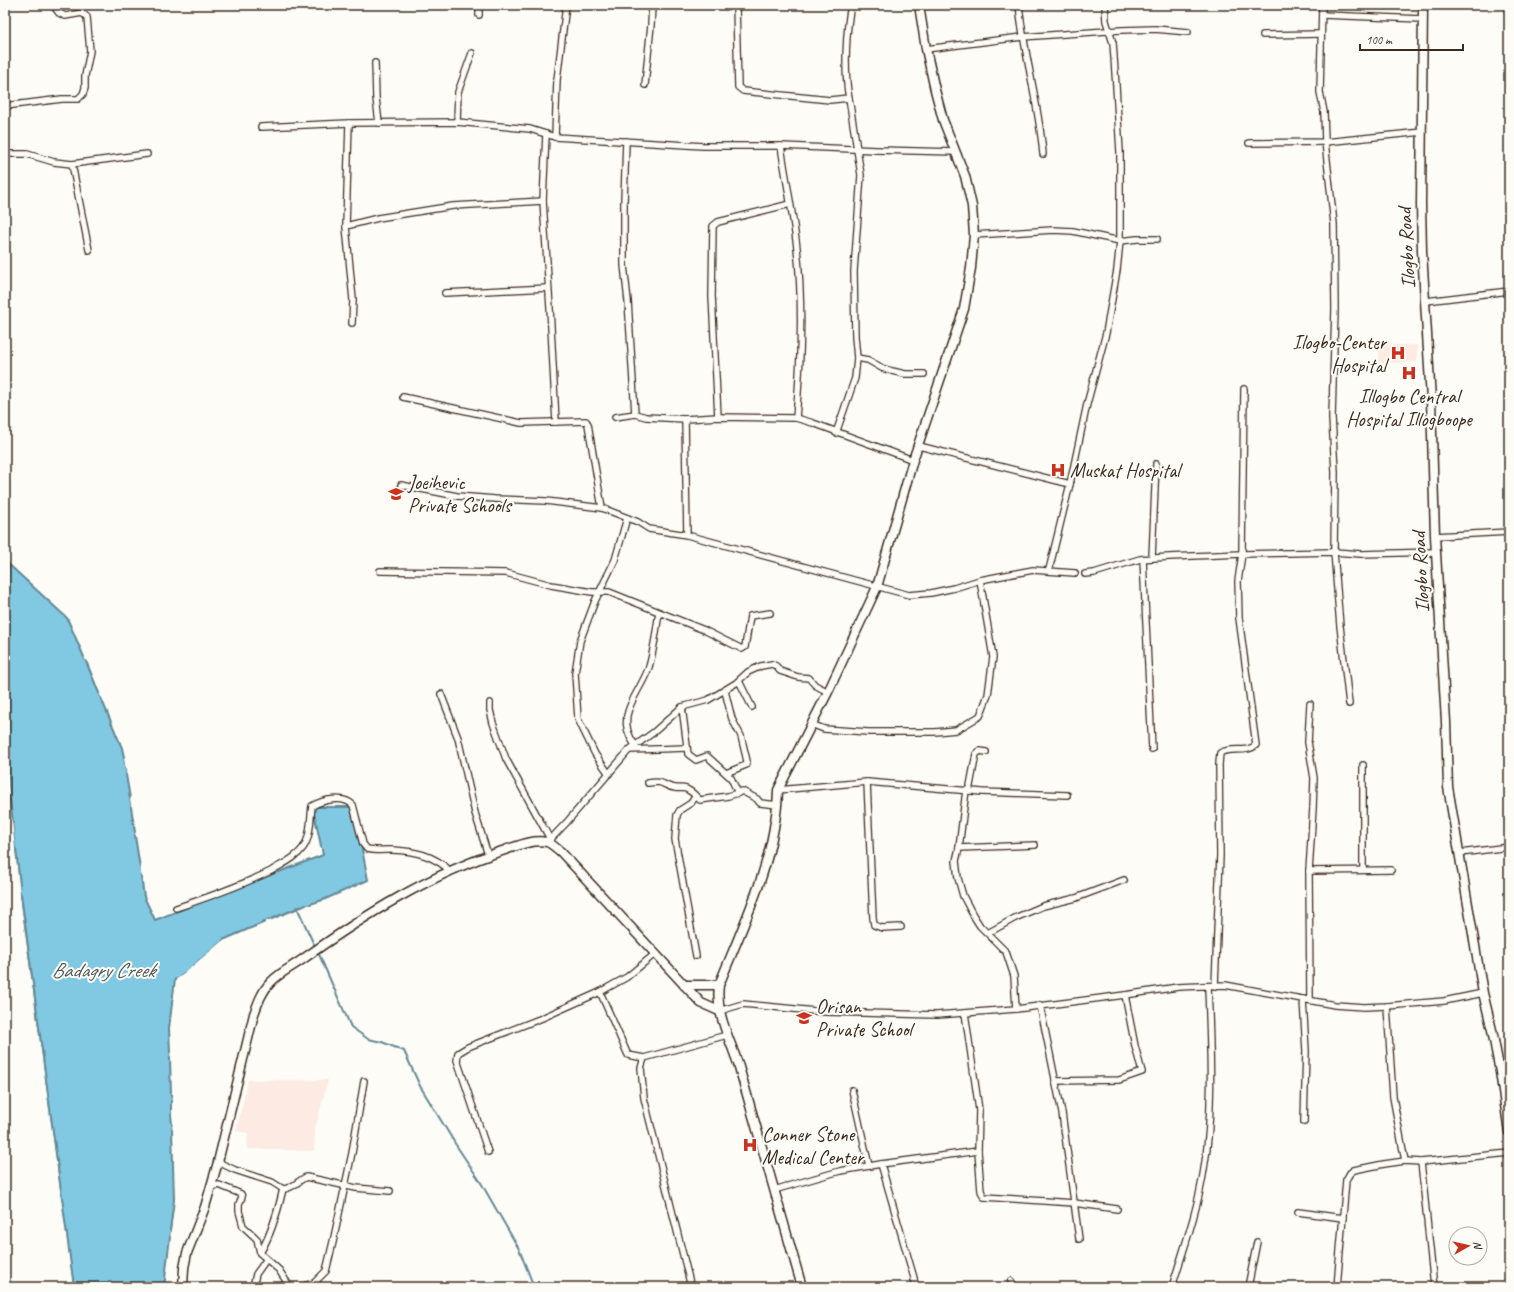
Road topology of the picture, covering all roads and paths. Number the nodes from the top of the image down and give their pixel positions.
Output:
1 (53, 5) edge
2 (479, 5) edge
3 (566, 5) edge
4 (652, 5) edge
5 (736, 5) edge
6 (851, 5) edge
7 (919, 5) edge
8 (1019, 5) edge
9 (1104, 5) edge
10 (1322, 5) edge
11 (1423, 5) edge
12 (1507, 5) edge
13 (479, 15) dead end
14 (1322, 15) junction
15 (1509, 15) edge
16 (1422, 19) junction
17 (1108, 32) junction
18 (1188, 32) dead end
19 (1321, 34) junction
20 (1263, 35) dead end
21 (1022, 37) junction
22 (926, 49) junction
23 (472, 53) dead end
24 (376, 63) dead end
25 (645, 85) dead end
26 (849, 98) junction
27 (5, 106) edge
28 (457, 122) junction
29 (349, 123) junction
30 (379, 124) junction
31 (261, 127) dead end
32 (1422, 132) junction
33 (546, 134) junction
34 (555, 136) junction
35 (626, 141) junction
36 (1326, 142) junction
37 (1249, 143) dead end
38 (781, 146) junction
39 (856, 149) junction
40 (956, 152) junction
41 (5, 154) edge
42 (147, 154) dead end
43 (1043, 154) dead end
44 (72, 164) junction
45 (543, 201) junction
46 (790, 204) junction
47 (346, 226) junction
48 (974, 235) junction
49 (1157, 239) dead end
50 (1120, 241) junction
51 (89, 250) dead end
52 (548, 288) junction
53 (1509, 291) edge
54 (445, 293) dead end
55 (1426, 301) junction
56 (352, 323) dead end
57 (857, 358) junction
58 (924, 374) dead end
59 (1244, 388) dead end
60 (403, 397) dead end
61 (635, 414) junction
62 (718, 416) junction
63 (615, 417) dead end
64 (796, 418) junction
65 (685, 419) junction
66 (556, 422) junction
67 (836, 432) junction
68 (919, 446) junction
69 (913, 460) junction
70 (1156, 464) dead end
71 (1070, 484) junction
72 (401, 485) dead end
73 (602, 508) junction
74 (627, 518) junction
75 (1509, 532) edge
76 (687, 534) junction
77 (1435, 536) junction
78 (1334, 552) junction
79 (1436, 552) junction
80 (1242, 554) junction
81 (1152, 558) junction
82 (1143, 559) junction
83 (1049, 570) junction
84 (380, 571) dead end
85 (1075, 573) dead end
86 (1085, 574) dead end
87 (980, 580) junction
88 (876, 587) junction
89 (600, 592) junction
90 (659, 613) junction
91 (770, 613) dead end
92 (739, 681) junction
93 (725, 691) junction
94 (828, 692) junction
95 (441, 694) dead end
96 (490, 703) dead end
97 (1310, 704) dead end
98 (1349, 704) dead end
99 (682, 707) junction
100 (752, 707) dead end
101 (811, 724) junction
102 (635, 746) junction
103 (686, 748) junction
104 (1152, 749) dead end
105 (629, 750) junction
106 (986, 752) dead end
107 (1363, 765) dead end
108 (726, 773) junction
109 (609, 774) junction
110 (867, 782) junction
111 (648, 783) dead end
112 (778, 790) junction
113 (968, 790) junction
114 (738, 793) junction
115 (1067, 796) dead end
116 (695, 797) junction
117 (778, 805) junction
118 (549, 841) junction
119 (1035, 845) dead end
120 (1509, 847) edge
121 (960, 848) junction
122 (1460, 853) junction
123 (488, 855) junction
124 (1363, 870) junction
125 (1391, 870) dead end
126 (450, 871) junction
127 (1309, 871) junction
128 (1124, 880) dead end
129 (176, 908) dead end
130 (901, 927) dead end
131 (988, 933) junction
132 (656, 953) junction
133 (696, 956) dead end
134 (684, 985) junction
135 (719, 985) junction
136 (1208, 986) junction
137 (1215, 986) junction
138 (600, 992) junction
139 (1483, 993) junction
140 (1125, 995) junction
141 (1303, 999) junction
142 (1310, 1000) junction
143 (1040, 1006) junction
144 (1387, 1006) junction
145 (1016, 1009) junction
146 (719, 1011) junction
147 (965, 1013) junction
148 (727, 1035) junction
149 (644, 1058) junction
150 (364, 1081) dead end
151 (1055, 1081) junction
152 (852, 1090) dead end
153 (1304, 1122) dead end
154 (1509, 1132) edge
155 (488, 1152) dead end
156 (978, 1152) junction
157 (1509, 1153) edge
158 (1405, 1161) junction
159 (218, 1162) junction
160 (1421, 1162) junction
161 (881, 1164) junction
162 (868, 1166) junction
163 (344, 1185) junction
164 (210, 1187) junction
165 (283, 1189) junction
166 (774, 1190) junction
167 (390, 1191) dead end
168 (1074, 1203) junction
169 (1117, 1209) dead end
170 (1298, 1212) dead end
171 (1343, 1218) junction
172 (1079, 1239) dead end
173 (1257, 1242) dead end
174 (260, 1253) junction
175 (266, 1260) junction
176 (1011, 1281) dead end
177 (314, 1283) junction
178 (183, 1287) edge
179 (253, 1287) edge
180 (290, 1287) edge
181 (299, 1287) edge
182 (322, 1287) edge
183 (691, 1287) edge
184 (802, 1287) edge
185 (915, 1287) edge
186 (1015, 1287) edge
187 (1172, 1287) edge
188 (1248, 1287) edge
189 (1337, 1287) edge
190 (1434, 1287) edge

1 - 27 street
2 - 13 street
3 - 34 street
4 - 25 street
5 - 26 street
6 - 26 street
7 - 22 main road
8 - 21 street
9 - 17 street
10 - 14 street
11 - 16 main road, Ilogbo Road
12 - 15 street
14 - 16 street
14 - 19 street
16 - 32 main road, Ilogbo Road
17 - 18 street
17 - 21 street
17 - 50 street
19 - 20 street
19 - 36 street
21 - 22 street
21 - 43 street
22 - 40 main road
23 - 28 street
24 - 30 street
26 - 39 street
28 - 30 street
28 - 33 street
29 - 30 street
29 - 31 street
29 - 47 street
32 - 36 street
32 - 55 main road, Ilogbo Road
33 - 34 street
33 - 45 street
34 - 35 street
35 - 38 street
35 - 61 street
36 - 37 street
36 - 78 street
38 - 39 street
38 - 46 street
39 - 40 street
39 - 57 street
40 - 48 main road
41 - 44 street
42 - 44 street
44 - 51 street
45 - 47 street
45 - 52 street
46 - 62 street
46 - 64 street
47 - 56 street
48 - 50 street
48 - 68 main road
49 - 50 street
50 - 71 street
52 - 54 street
52 - 66 street
53 - 55 street
55 - 77 main road, Ilogbo Road
57 - 58 street
57 - 67 street
59 - 80 street
60 - 66 street
61 - 63 street
61 - 65 street
62 - 64 street
62 - 65 street
64 - 67 street
65 - 76 street
66 - 73 street
67 - 69 street
68 - 69 main road
68 - 71 street
69 - 88 main road
70 - 81 street
71 - 83 street
72 - 73 street
73 - 74 street
74 - 76 street
74 - 89 street
75 - 77 street
76 - 88 street
77 - 79 main road, Ilogbo Road
78 - 79 street
78 - 80 street
78 - 98 street
79 - 122 main road, Ilogbo Road
80 - 81 street
80 - 137 street
81 - 82 street
82 - 86 street
82 - 104 street
83 - 85 street
83 - 87 street
84 - 89 street
87 - 88 street
87 - 101 street
88 - 94 main road
89 - 90 street
89 - 109 street
90 - 91 street
90 - 102 street
92 - 93 street
92 - 94 street
92 - 100 street
93 - 99 street
93 - 108 street
94 - 101 main road
95 - 123 street
96 - 118 street
97 - 127 street
99 - 102 street
99 - 103 street
101 - 112 main road
102 - 105 street
103 - 105 street
103 - 108 street
105 - 109 street
106 - 113 street
107 - 124 street
108 - 114 street
109 - 118 street
110 - 112 street
110 - 113 street
110 - 130 street
111 - 116 street
112 - 117 main road
113 - 115 street
113 - 121 street
114 - 116 street
114 - 117 street
116 - 133 street
117 - 135 main road
118 - 123 main road
118 - 132 main road
119 - 121 street
120 - 122 street
121 - 131 street
122 - 139 main road, Ilogbo Road
123 - 126 main road
124 - 125 street
124 - 127 street
126 - 129 street
126 - 159 main road
127 - 142 street
128 - 131 street
131 - 145 street
132 - 134 main road
132 - 138 street
134 - 135 main road
134 - 146 main road
135 - 146 main road
136 - 137 street
136 - 140 street
136 - 187 street
137 - 141 street
138 - 149 street
138 - 155 street
139 - 144 street
139 - 154 main road, Ilogbo Road
140 - 143 street
140 - 151 street
141 - 142 street
141 - 153 street
142 - 144 street
143 - 145 street
143 - 151 street
144 - 158 street
145 - 147 street
146 - 147 street
146 - 148 main road
147 - 156 street
148 - 149 street
148 - 166 main road
149 - 183 street
150 - 163 street
151 - 168 street
152 - 162 street
156 - 161 street
156 - 168 street
157 - 160 street
158 - 160 street
158 - 171 street
159 - 164 main road
159 - 165 street
160 - 190 street
161 - 162 street
161 - 185 street
162 - 166 street
163 - 165 street
163 - 167 street
163 - 177 street
164 - 174 street
164 - 178 main road
165 - 174 street
166 - 184 main road
168 - 169 street
168 - 172 street
170 - 171 street
171 - 189 street
173 - 188 street
174 - 175 street
175 - 179 street
175 - 180 street
176 - 186 street
177 - 181 street
177 - 182 street

